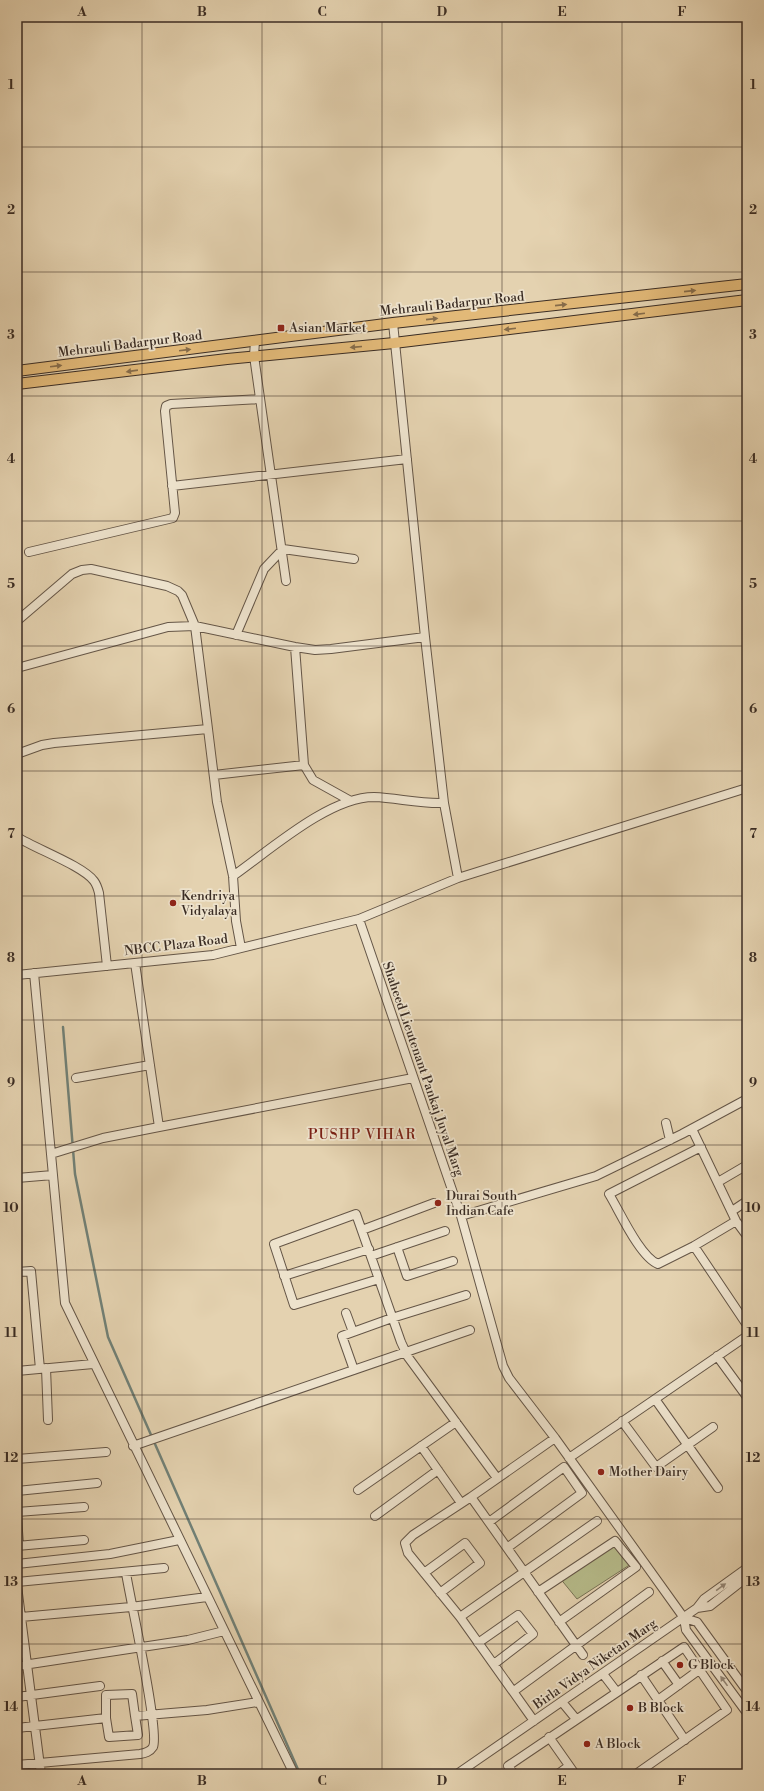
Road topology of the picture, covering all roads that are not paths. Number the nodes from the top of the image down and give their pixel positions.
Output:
1 (747, 284) edge
2 (747, 300) edge
3 (393, 323) junction
4 (255, 341) junction
5 (394, 343) junction
6 (254, 356) junction
7 (17, 371) edge
8 (17, 384) edge
9 (260, 399) junction
10 (407, 459) junction
11 (271, 474) junction
12 (172, 486) junction
13 (283, 549) junction
14 (29, 552) dead end
15 (354, 559) dead end
16 (286, 581) dead end
17 (17, 621) edge
18 (195, 626) junction
19 (236, 635) junction
20 (425, 638) junction
21 (295, 647) junction
22 (17, 668) edge
23 (208, 729) junction
24 (17, 754) edge
25 (304, 765) junction
26 (214, 775) junction
27 (747, 788) edge
28 (349, 800) junction
29 (444, 803) junction
30 (17, 836) edge
31 (234, 876) junction
32 (458, 878) junction
33 (359, 919) junction
34 (241, 948) junction
35 (135, 963) junction
36 (107, 966) junction
37 (34, 973) junction
38 (17, 975) edge
39 (150, 1065) junction
40 (76, 1078) dead end
41 (413, 1078) junction
42 (747, 1100) edge
43 (666, 1123) dead end
44 (159, 1127) junction
45 (692, 1129) junction
46 (670, 1140) junction
47 (701, 1147) junction
48 (51, 1154) junction
49 (747, 1165) edge
50 (53, 1175) junction
51 (17, 1178) edge
52 (718, 1182) junction
53 (747, 1201) edge
54 (434, 1203) dead end
55 (732, 1211) junction
56 (461, 1216) junction
57 (736, 1221) junction
58 (362, 1230) junction
59 (445, 1231) dead end
60 (747, 1236) edge
61 (694, 1246) junction
62 (397, 1247) junction
63 (370, 1252) junction
64 (452, 1261) dead end
65 (17, 1272) edge
66 (284, 1276) junction
67 (379, 1280) junction
68 (466, 1295) dead end
69 (346, 1313) dead end
70 (392, 1318) junction
71 (747, 1325) edge
72 (470, 1330) dead end
73 (352, 1332) junction
74 (747, 1336) edge
75 (406, 1353) junction
76 (718, 1356) junction
77 (94, 1364) junction
78 (43, 1368) junction
79 (354, 1370) junction
80 (17, 1371) edge
81 (747, 1397) edge
82 (655, 1399) junction
83 (48, 1420) dead end
84 (622, 1421) junction
85 (456, 1422) junction
86 (713, 1427) dead end
87 (555, 1438) junction
88 (688, 1445) junction
89 (134, 1446) junction
90 (421, 1446) junction
91 (106, 1452) dead end
92 (569, 1458) junction
93 (17, 1460) edge
94 (438, 1470) junction
95 (497, 1478) junction
96 (97, 1483) dead end
97 (718, 1488) dead end
98 (358, 1490) dead end
99 (17, 1491) edge
100 (471, 1497) junction
101 (461, 1503) junction
102 (84, 1507) dead end
103 (17, 1512) edge
104 (17, 1516) edge
105 (374, 1516) dead end
106 (596, 1521) dead end
107 (489, 1522) junction
108 (84, 1540) dead end
109 (179, 1540) junction
110 (18, 1546) edge
111 (507, 1548) junction
112 (17, 1564) edge
113 (164, 1568) dead end
114 (747, 1568) edge
115 (524, 1572) junction
116 (126, 1573) junction
117 (424, 1573) junction
118 (747, 1577) edge
119 (17, 1582) edge
120 (17, 1586) edge
121 (538, 1592) junction
122 (649, 1592) dead end
123 (440, 1593) junction
124 (207, 1597) junction
125 (131, 1607) junction
126 (697, 1608) junction
127 (21, 1617) junction
128 (460, 1617) junction
129 (684, 1618) junction
130 (559, 1622) junction
131 (20, 1628) edge
132 (224, 1631) junction
133 (478, 1643) junction
134 (576, 1645) junction
135 (139, 1647) junction
136 (583, 1655) dead end
137 (662, 1661) junction
138 (27, 1664) junction
139 (494, 1664) junction
140 (17, 1666) edge
141 (699, 1670) junction
142 (603, 1674) junction
143 (640, 1675) junction
144 (679, 1685) junction
145 (100, 1686) dead end
146 (514, 1691) junction
147 (616, 1691) junction
148 (747, 1691) edge
149 (31, 1695) junction
150 (17, 1697) edge
151 (658, 1700) junction
152 (258, 1702) junction
153 (562, 1702) junction
154 (747, 1713) edge
155 (152, 1715) junction
156 (136, 1716) junction
157 (106, 1718) junction
158 (576, 1719) junction
159 (534, 1721) junction
160 (35, 1726) junction
161 (17, 1728) edge
162 (549, 1737) junction
163 (685, 1740) junction
164 (39, 1764) junction
165 (17, 1765) edge
166 (569, 1766) junction
167 (41, 1774) edge
168 (294, 1774) edge
169 (457, 1774) edge
170 (514, 1774) edge
171 (558, 1774) edge
172 (575, 1774) edge
173 (636, 1774) edge

3 -> 1 main road, Mehrauli Badarpur Road
2 -> 5 main road, Mehrauli Badarpur Road
3 - 4 main road, Mehrauli Badarpur Road
3 - 5 street
4 - 6 street
7 -> 4 main road, Mehrauli Badarpur Road
5 -> 6 main road, Mehrauli Badarpur Road
5 - 10 street
6 -> 8 main road, Mehrauli Badarpur Road
6 - 9 street
9 - 11 street
9 - 12 street
10 - 11 street
10 - 20 street
11 - 12 street
11 - 13 street
12 - 14 street
13 - 15 street
13 - 16 street
13 - 19 street
17 - 18 street
18 - 19 street
18 - 22 street
18 - 23 street
19 - 21 street
20 - 21 street
20 - 29 street
21 - 25 street
23 - 24 street
23 - 26 street
25 - 26 street
25 - 28 street
26 - 31 street
27 - 32 street, NBCC Plaza Road
28 - 29 street
28 - 31 street
29 - 32 street
30 - 36 street
31 - 34 street
32 - 33 street, NBCC Plaza Road
33 - 34 street, NBCC Plaza Road
33 - 41 street, Shaheed Lieutenant Pankaj Juyal Marg
34 - 35 street, NBCC Plaza Road
35 - 36 street, NBCC Plaza Road
35 - 39 street
36 - 37 street, NBCC Plaza Road
37 - 38 street, NBCC Plaza Road
37 - 48 street
39 - 40 street
39 - 44 street
41 - 44 street
41 - 56 street, Shaheed Lieutenant Pankaj Juyal Marg
42 - 45 street
43 - 46 street
44 - 48 street
45 - 46 street
45 - 47 street
46 - 56 street
47 - 52 street
47 - 61 street
48 - 50 street
49 - 52 street
50 - 51 street
50 - 77 street
52 - 55 street
53 - 55 street
54 - 58 street
55 - 57 street
56 - 87 street, Shaheed Lieutenant Pankaj Juyal Marg
57 - 60 street
57 - 61 street
58 - 63 street
58 - 66 street
59 - 62 street
61 - 71 street
62 - 63 street
62 - 64 street
63 - 66 street
63 - 67 street
65 - 78 street
66 - 67 street
67 - 70 street
68 - 70 street
69 - 73 street
70 - 73 street
70 - 75 street
72 - 75 street
73 - 79 street
74 - 76 street
75 - 79 street
75 - 85 street
76 - 81 street
76 - 82 street
77 - 78 street
77 - 89 street
78 - 80 street
78 - 83 street
79 - 89 street
82 - 84 street
82 - 88 street
84 - 88 street
84 - 92 street
85 - 90 street
85 - 95 street
86 - 88 street
87 - 92 street, Shaheed Lieutenant Pankaj Juyal Marg
87 - 95 street
88 - 97 street
89 - 109 street
90 - 94 street
90 - 98 street
91 - 93 street
92 - 129 street, Shaheed Lieutenant Pankaj Juyal Marg
94 - 101 street
94 - 105 street
95 - 100 street
96 - 99 street
100 - 101 street
100 - 107 street
101 - 117 street
102 - 103 street
104 - 110 street
106 - 115 street
107 - 111 street
107 - 111 street
108 - 110 street
109 - 112 street
109 - 124 street
111 - 115 street
113 - 116 street
126 -> 114 street
115 - 121 street
115 - 128 street
116 - 119 street
116 - 125 street
117 - 123 street
117 - 123 street
118 - 126 street, Birla Vidya Niketan Marg
120 - 127 street
121 - 130 street
121 - 130 street
122 - 134 street
123 - 128 street
124 - 125 street
124 - 132 street
125 - 127 street
125 - 135 street
126 - 129 street, Birla Vidya Niketan Marg
127 - 131 street
128 - 133 street
129 - 142 street, Birla Vidya Niketan Marg
129 - 148 street, Shaheed Lieutenant Pankaj Juyal Marg
154 -> 129 street, Shaheed Lieutenant Pankaj Juyal Marg
130 - 134 street
131 - 138 street
132 - 135 street
132 - 152 street
133 - 139 street
133 - 139 street
134 - 136 street
134 - 146 street
135 - 138 street
135 - 155 street
137 - 141 street
137 - 143 street
137 - 144 street
138 - 140 street
138 - 149 street
139 - 146 street
141 - 144 street
141 - 163 street
142 - 147 street
142 - 153 street, Birla Vidya Niketan Marg
143 - 147 street
143 - 151 street
144 - 151 street
145 - 149 street
146 - 159 street
147 - 158 street
149 - 150 street
149 - 160 street
151 - 163 street
152 - 155 street
152 - 168 street
153 - 158 street
153 - 159 street, Birla Vidya Niketan Marg
155 - 156 street
155 - 164 street
156 - 157 street
156 - 157 street
157 - 160 street
158 - 162 street
159 - 169 street, Birla Vidya Niketan Marg
160 - 161 street
160 - 164 street
162 - 166 street
162 - 170 street
163 - 173 street
164 - 165 street
164 - 167 street
166 - 171 street
166 - 172 street

